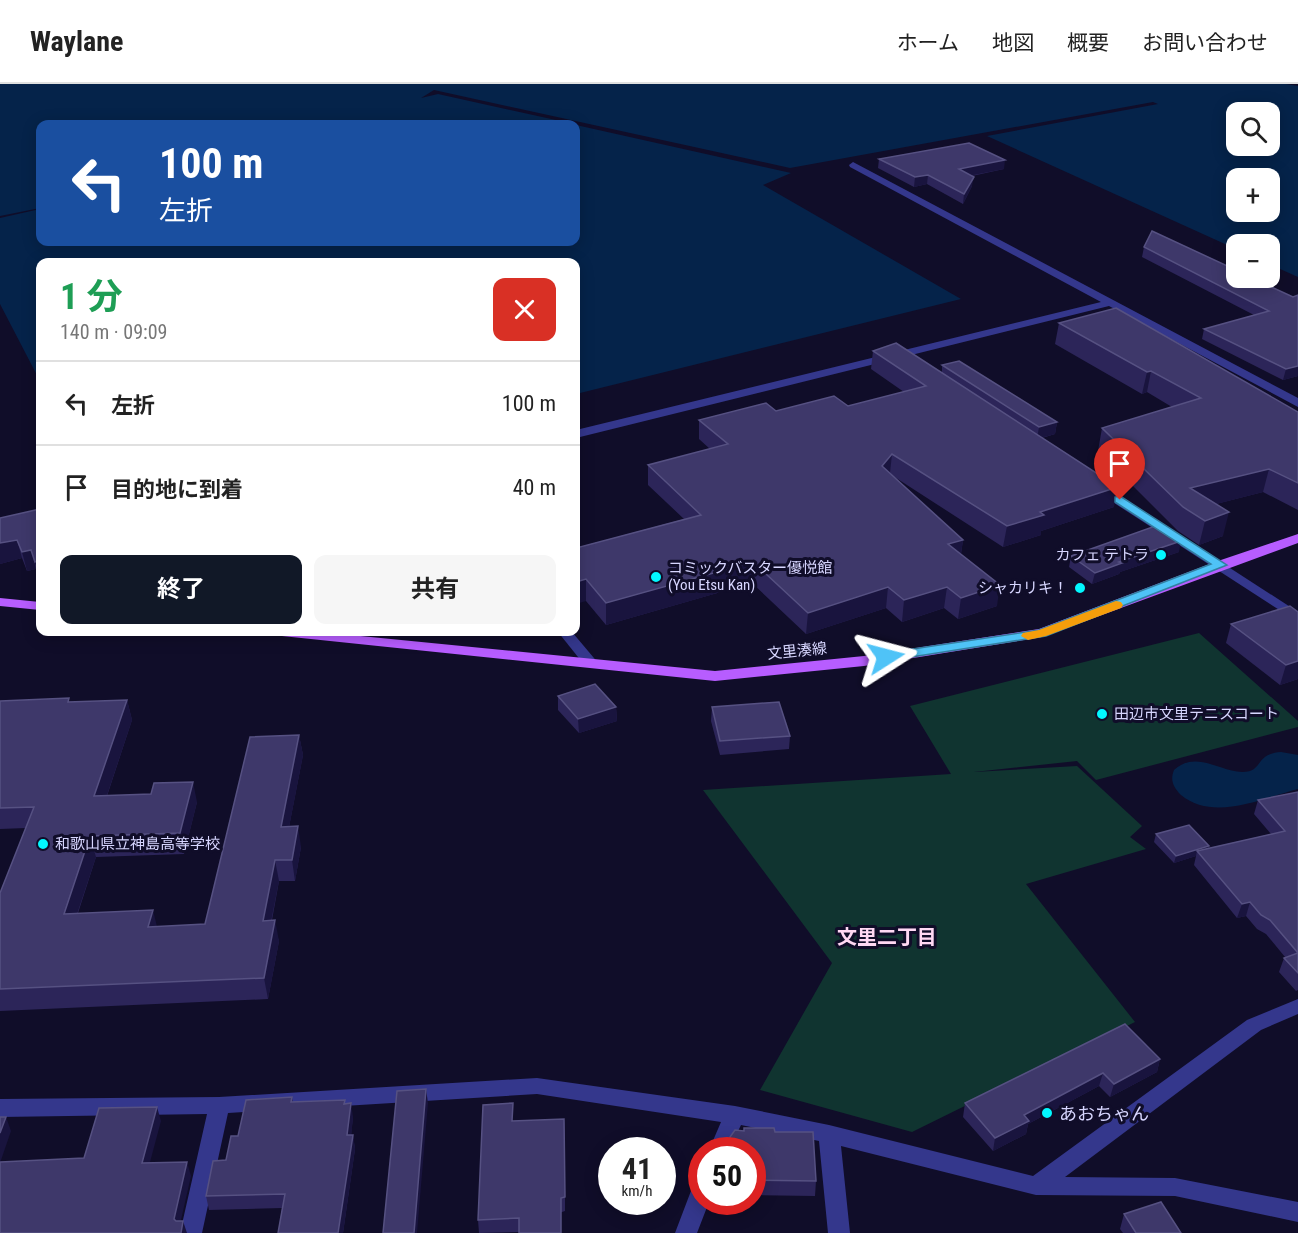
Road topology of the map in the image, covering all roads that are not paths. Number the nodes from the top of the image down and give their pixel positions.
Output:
1 (854, 165) dead end
2 (1110, 303) junction
3 (1298, 403) edge
4 (580, 433) edge
5 (1089, 480) edge
6 (1298, 538) edge
7 (1220, 565) junction
8 (0, 602) edge
9 (36, 606) edge
10 (1298, 618) edge
11 (321, 636) edge
12 (568, 636) edge
13 (591, 664) junction
14 (1298, 1006) edge
15 (219, 1105) junction
16 (0, 1108) edge
17 (735, 1114) junction
18 (829, 1134) junction
19 (725, 1137) edge
20 (1036, 1186) junction
21 (1298, 1212) edge
22 (693, 1215) edge
23 (191, 1233) edge
24 (686, 1233) edge
25 (839, 1233) edge

1 - 2 street
2 - 3 street
2 - 4 street
5 - 7 street
6 - 7 main road, 文里湊線
7 - 10 street
7 - 13 main road, 文里湊線
8 - 9 main road
11 - 13 main road, 文里湊線
12 - 13 street
14 - 20 street
15 - 16 street
15 - 17 street
15 - 23 street
17 - 18 street
17 - 19 street
18 - 20 street
18 - 25 street
20 - 21 street
22 - 24 street

